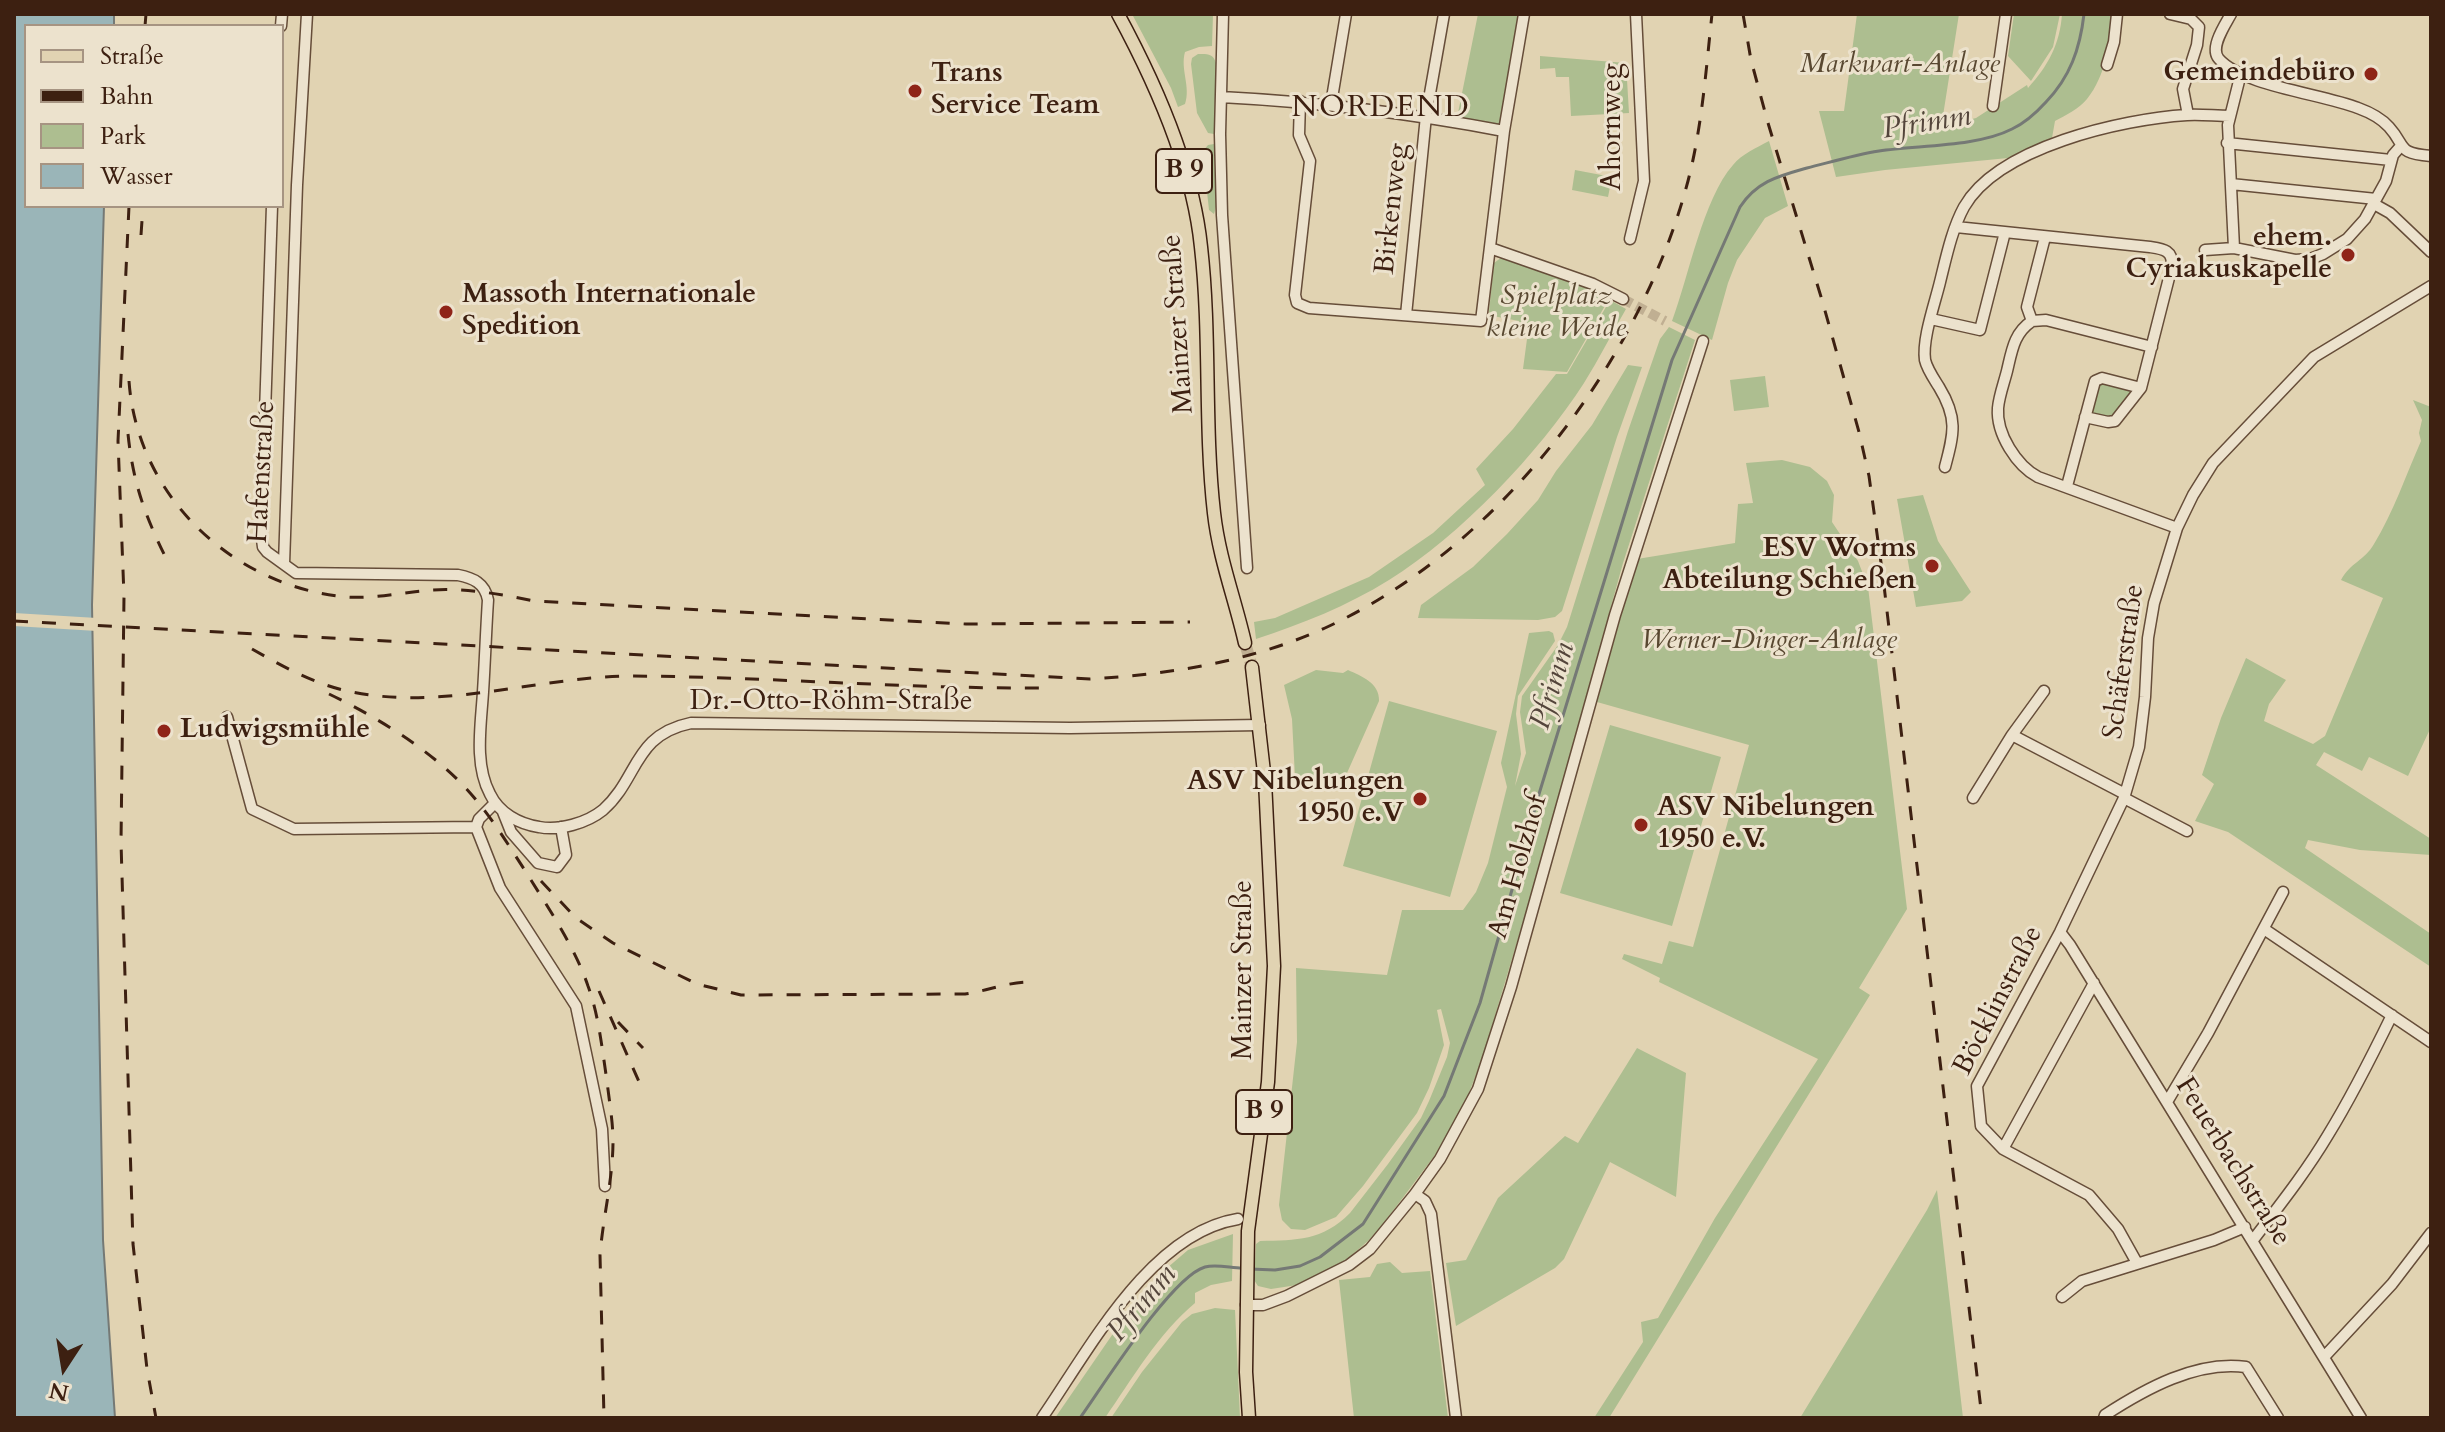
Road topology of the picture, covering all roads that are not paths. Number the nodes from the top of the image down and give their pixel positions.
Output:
1 (307, 14) edge
2 (1118, 14) edge
3 (1223, 14) edge
4 (1346, 14) edge
5 (1444, 14) edge
6 (1524, 14) edge
7 (1636, 14) edge
8 (2006, 14) edge
9 (2117, 14) edge
10 (2170, 14) edge
11 (2231, 14) edge
12 (2107, 65) dead end
13 (2241, 73) junction
14 (1221, 97) junction
15 (1300, 101) junction
16 (1331, 104) junction
17 (1993, 106) dead end
18 (2188, 115) junction
19 (1426, 116) junction
20 (2230, 116) junction
21 (1504, 131) junction
22 (2227, 143) junction
23 (2400, 147) junction
24 (2431, 156) edge
25 (2391, 160) junction
26 (2231, 184) junction
27 (2375, 201) junction
28 (272, 208) edge
29 (1956, 227) junction
30 (2005, 232) junction
31 (2045, 237) junction
32 (1630, 239) dead end
33 (1490, 248) junction
34 (2234, 248) junction
35 (2205, 250) dead end
36 (2431, 252) edge
37 (2431, 286) edge
38 (1623, 299) tunnel mouth
39 (1406, 315) junction
40 (1931, 319) junction
41 (2032, 321) junction
42 (1703, 341) dead end
43 (2152, 347) junction
44 (2141, 388) junction
45 (2085, 417) junction
46 (1945, 467) dead end
47 (2067, 486) junction
48 (2177, 528) junction
49 (284, 564) junction
50 (1247, 568) dead end
51 (1245, 643) tunnel mouth
52 (1252, 667) tunnel mouth
53 (2044, 691) dead end
54 (227, 717) dead end
55 (1260, 725) junction
56 (2012, 735) junction
57 (2125, 796) junction
58 (1973, 798) dead end
59 (498, 806) junction
60 (476, 827) junction
61 (561, 827) junction
62 (2187, 831) dead end
63 (2283, 892) dead end
64 (2264, 929) junction
65 (2060, 932) junction
66 (2094, 983) junction
67 (2392, 1015) junction
68 (2431, 1042) edge
69 (2167, 1102) junction
70 (2003, 1149) junction
71 (605, 1186) dead end
72 (1415, 1194) junction
73 (1244, 1219) junction
74 (2245, 1227) junction
75 (2431, 1233) edge
76 (2253, 1240) junction
77 (2137, 1263) junction
78 (2062, 1297) dead end
79 (1246, 1305) junction
80 (2324, 1357) junction
81 (1042, 1418) edge
82 (1249, 1418) edge
83 (1456, 1418) edge
84 (2104, 1418) edge
85 (2278, 1418) edge
86 (2361, 1418) edge

1 - 49 street, Hafenstraße
2 - 51 main road, Mainzer Straße / B 9
3 - 14 street, Mainzer Straße
4 - 16 street
5 - 19 street, Birkenweg
6 - 21 street
7 - 32 street, Ahornweg
8 - 17 street
9 - 12 street
10 - 18 street
11 - 13 street
13 - 20 street
13 - 23 street
14 - 15 street
14 - 50 street, Mainzer Straße
15 - 16 street
15 - 39 street
16 - 19 street
18 - 20 street
18 - 29 street
19 - 21 street
19 - 39 street, Birkenweg
20 - 22 street
21 - 33 street
22 - 25 street
22 - 26 street
23 - 24 street
23 - 25 street
25 - 27 street
26 - 27 street
26 - 34 street
27 - 34 street
27 - 36 street
28 - 49 street, Hafenstraße
29 - 30 street
29 - 40 street
30 - 31 street
30 - 40 street
31 - 41 street
31 - 43 street
33 - 38 street
33 - 39 street
34 - 35 street
37 - 48 street, Schäferstraße
40 - 46 street
41 - 43 street
41 - 47 street
42 - 72 street, Am Holzhof
43 - 44 street
44 - 45 street
44 - 45 street
45 - 47 street
47 - 48 street
48 - 57 street, Schäferstraße
49 - 59 street
52 - 55 main road, Mainzer Straße / B 9
53 - 56 street
54 - 60 street
55 - 61 street, Dr.-Otto-Röhm-Straße
55 - 73 main road, Mainzer Straße / B 9
56 - 57 street, Schäferstraße
56 - 58 street
57 - 62 street, Schäferstraße
57 - 65 street, Böcklinstraße
59 - 60 street
59 - 61 street, Dr.-Otto-Röhm-Straße
59 - 61 street
60 - 71 street
63 - 64 street
64 - 67 street
64 - 69 street
65 - 66 street, Feuerbachstraße
65 - 70 street, Böcklinstraße
66 - 69 street, Feuerbachstraße
66 - 70 street
67 - 68 street
67 - 76 street
69 - 74 street, Feuerbachstraße
70 - 77 street, Böcklinstraße
72 - 79 street, Am Holzhof
72 - 83 street
73 - 79 main road, Mainzer Straße / B 9
73 - 81 street
74 - 76 street, Feuerbachstraße
74 - 77 street
75 - 80 street
76 - 80 street, Feuerbachstraße
77 - 78 street
79 - 82 main road, Mainzer Straße / B 9
80 - 86 street, Feuerbachstraße
84 - 85 street

